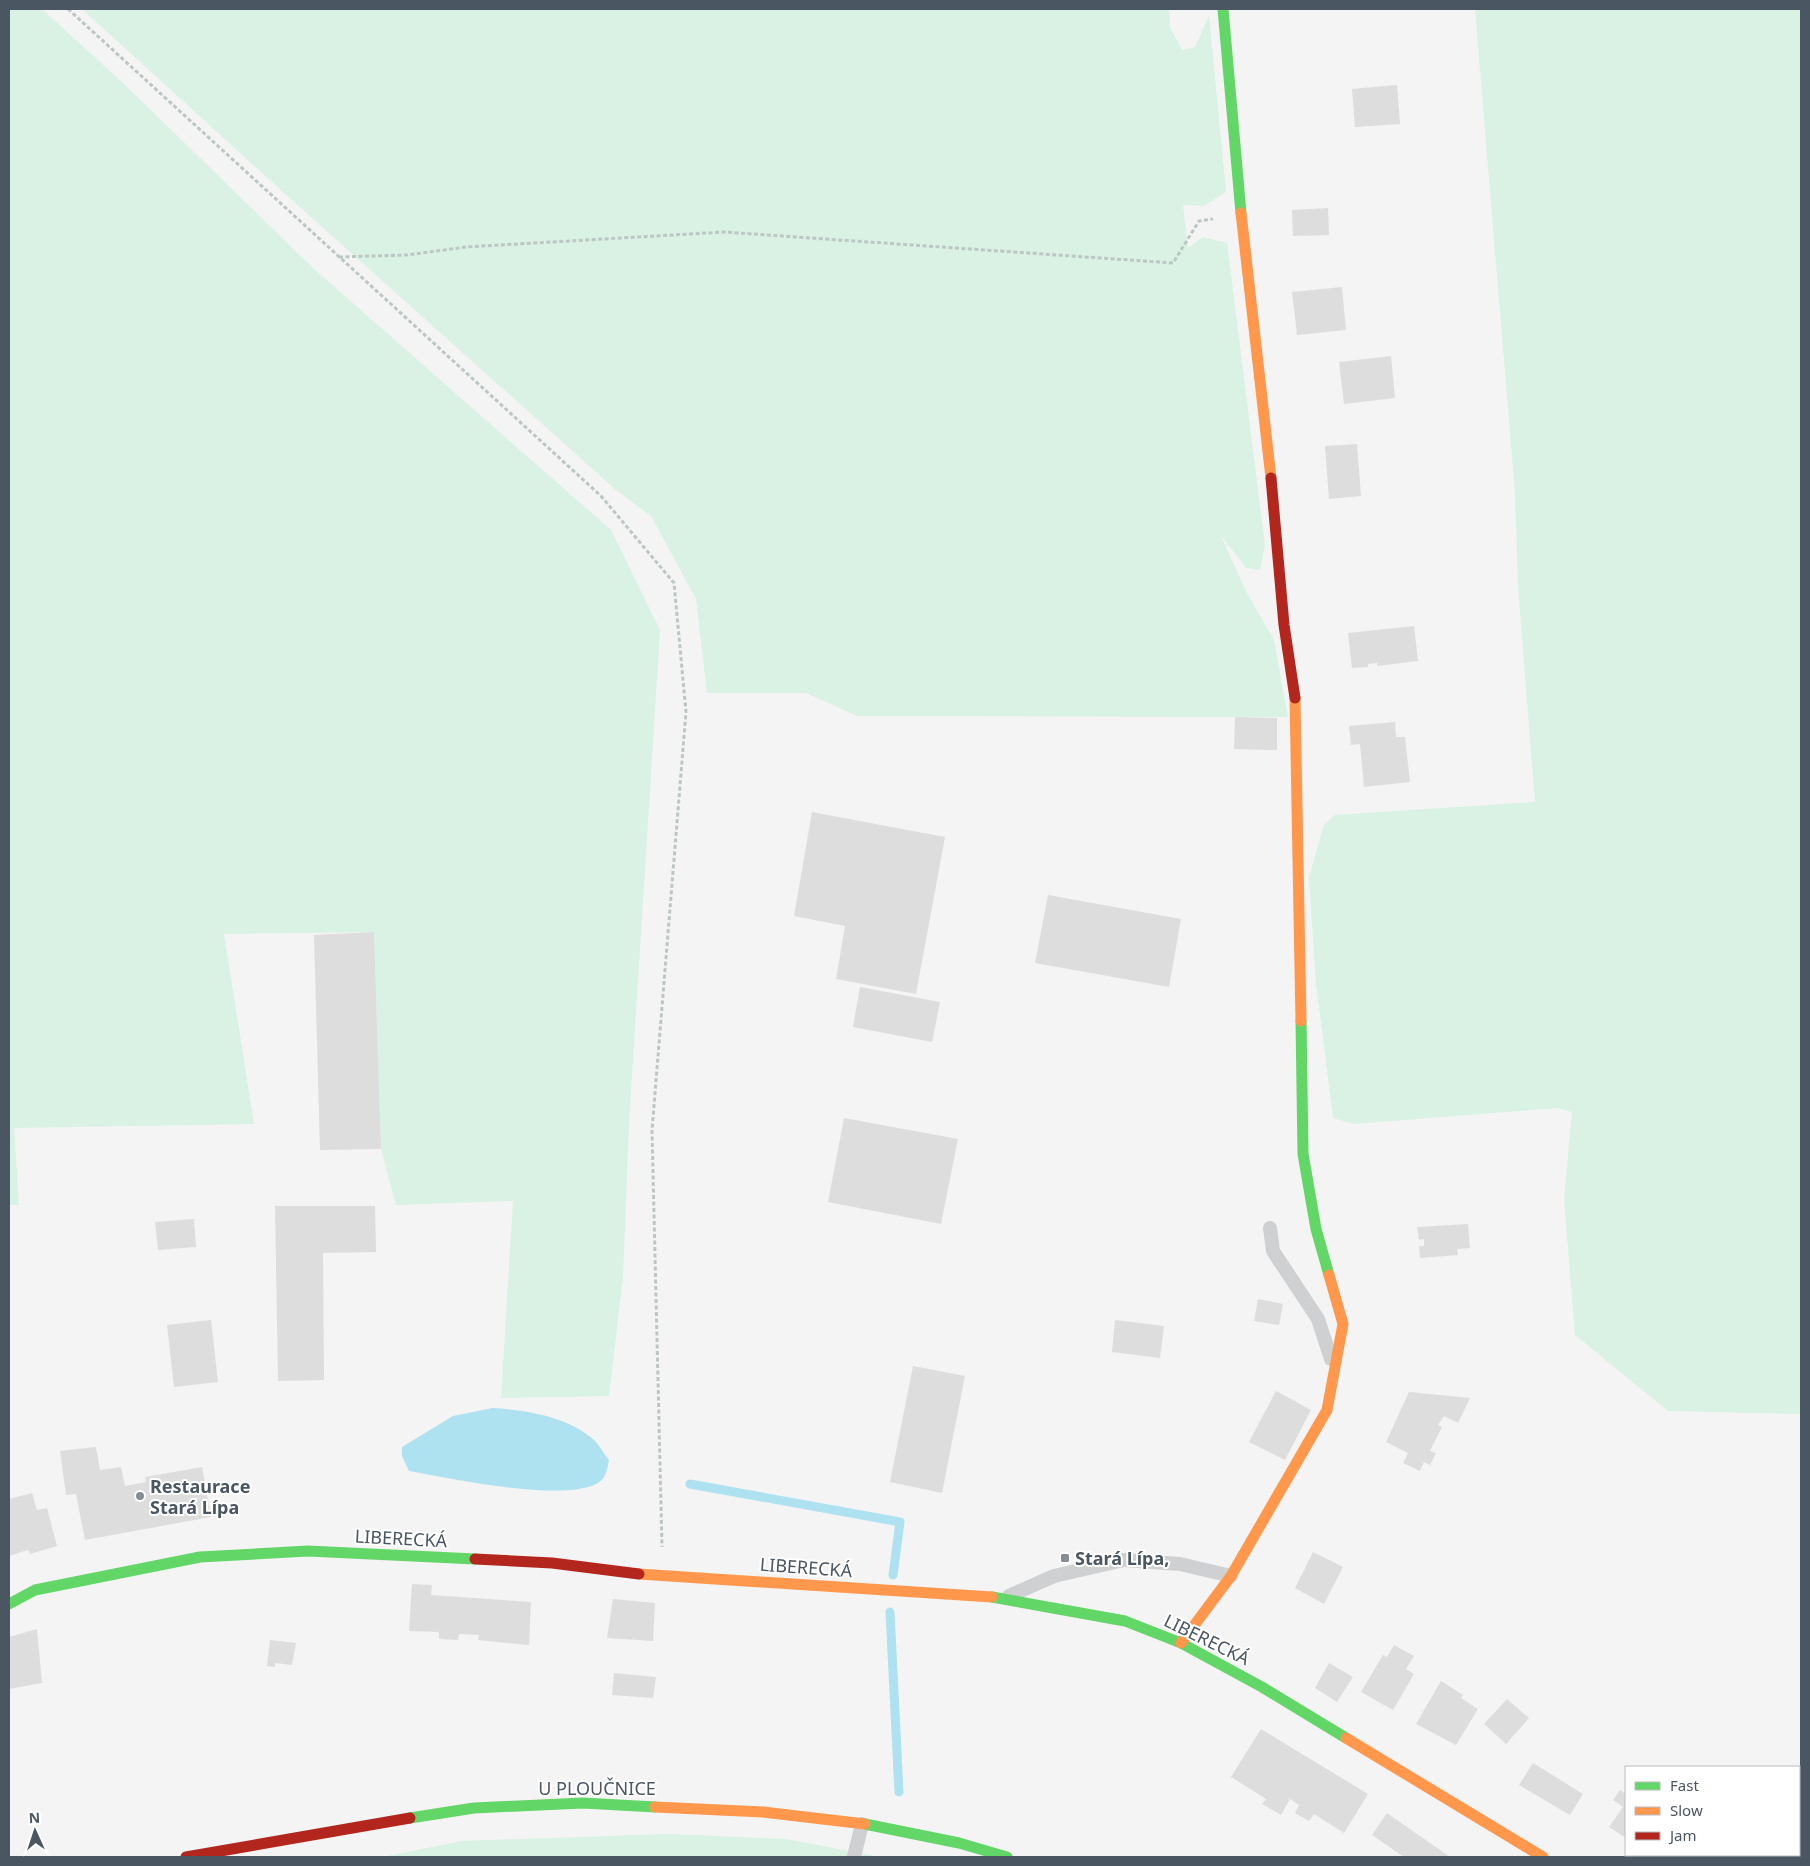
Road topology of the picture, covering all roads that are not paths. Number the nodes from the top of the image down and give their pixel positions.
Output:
1 (1224, 9) edge
2 (1270, 1228) dead end
3 (1336, 1372) junction
4 (1231, 1576) junction
5 (1004, 1598) junction
6 (9, 1604) edge
7 (1181, 1643) junction
8 (862, 1824) junction
9 (186, 1857) edge
10 (854, 1857) edge
11 (1007, 1857) edge
12 (1542, 1857) edge

1 - 3 street
2 - 3 lane
3 - 4 street
4 - 5 lane
4 - 7 street
5 - 6 street, LIBERECKÁ
5 - 7 street, LIBERECKÁ
7 - 12 street, LIBERECKÁ
8 - 9 street, U PLOUČNICE
8 - 10 lane
8 - 11 street, U PLOUČNICE

